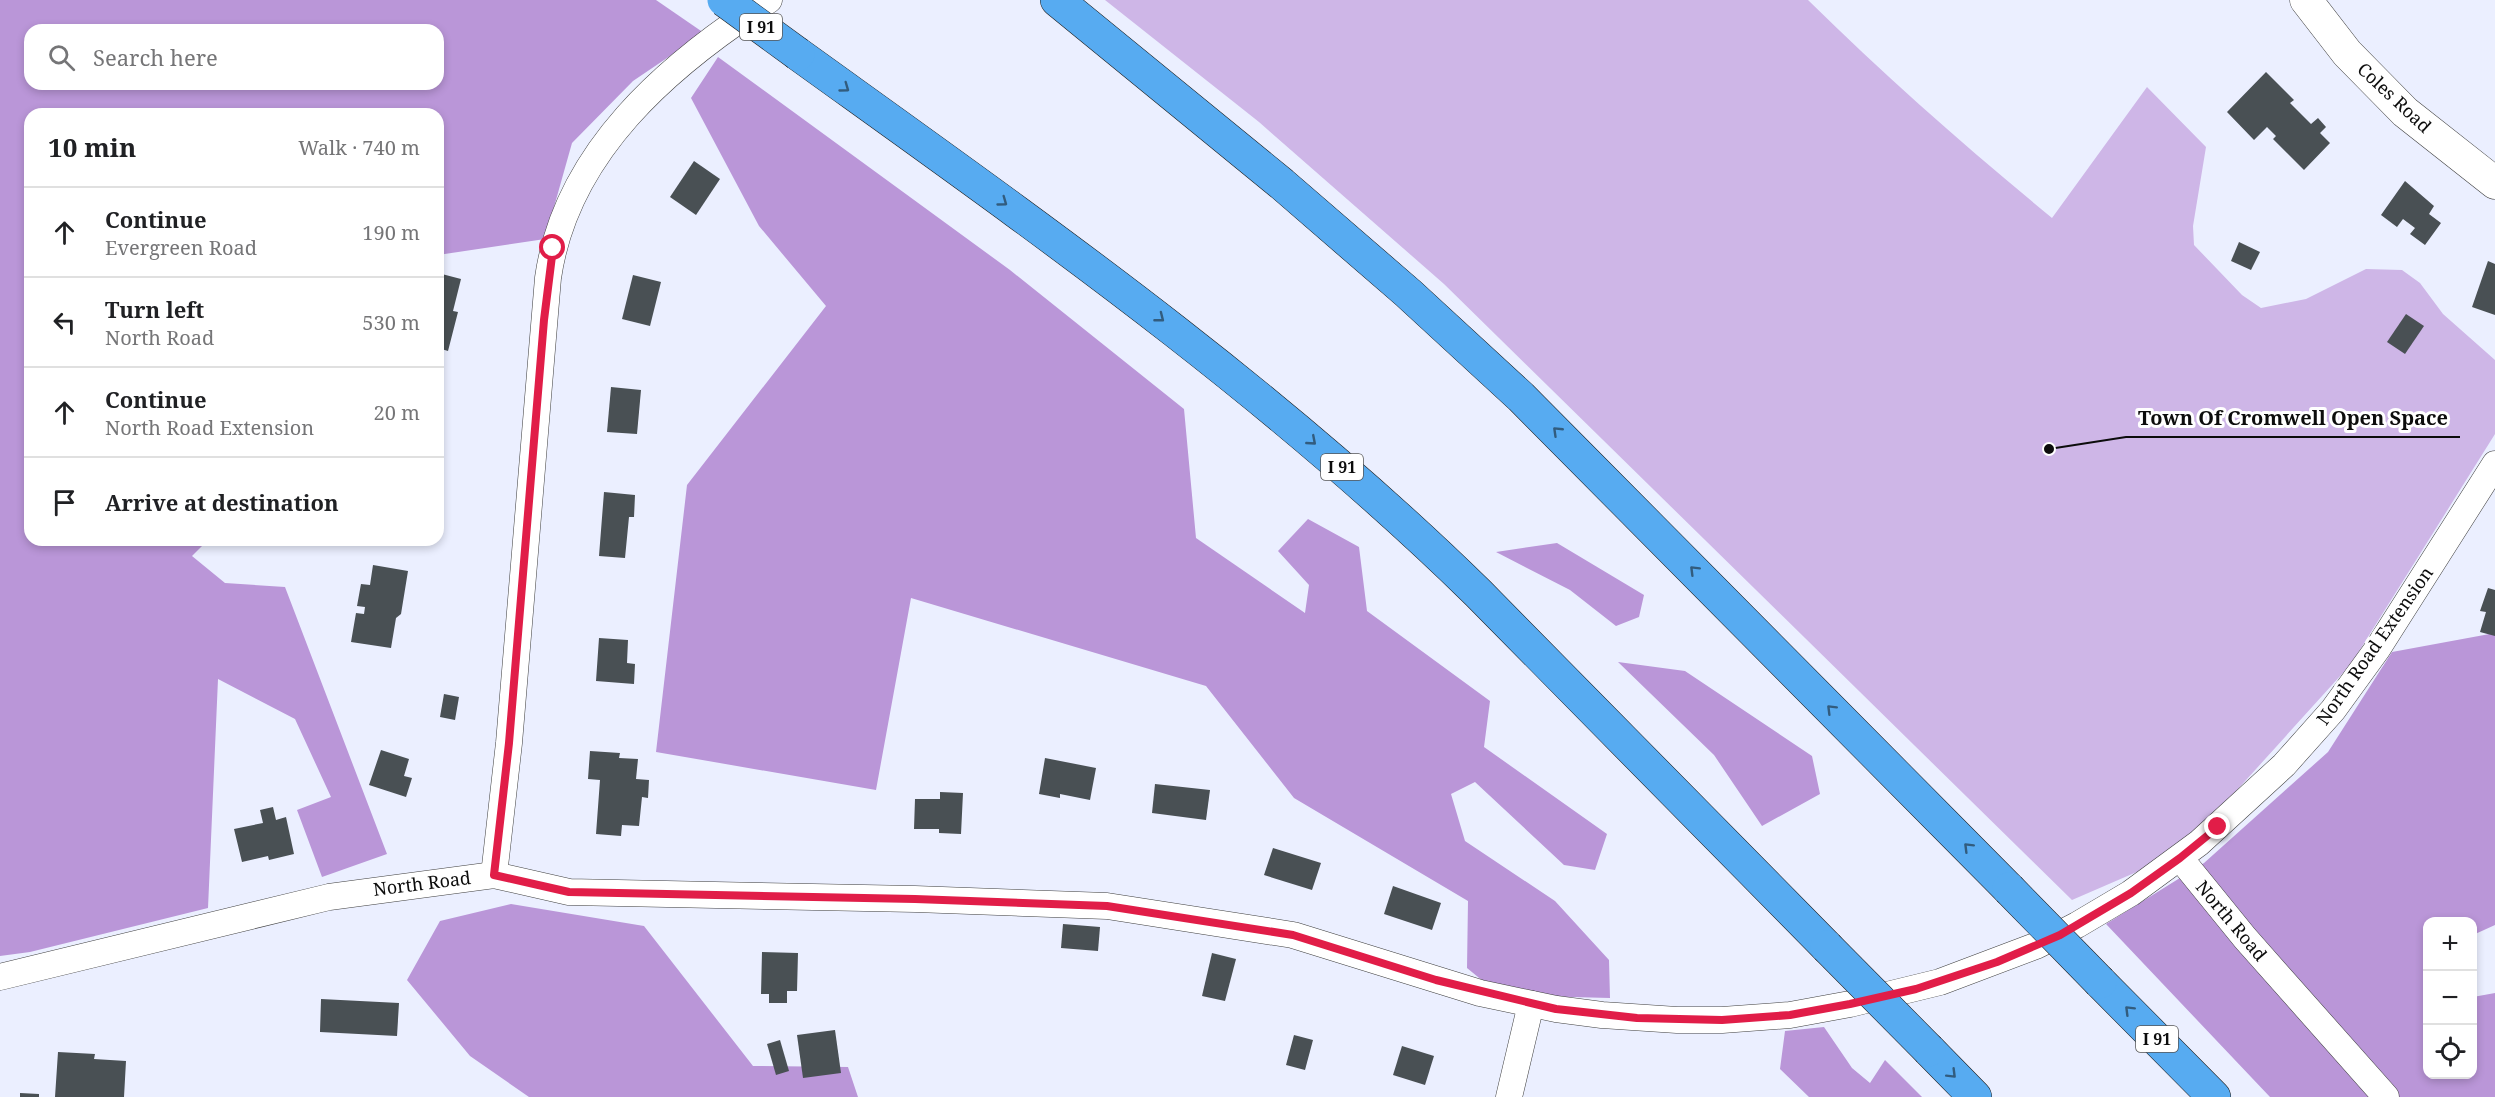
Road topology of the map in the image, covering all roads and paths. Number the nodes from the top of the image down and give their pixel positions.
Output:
1 (724, 0) edge
2 (770, 0) edge
3 (1057, 0) edge
4 (2306, 0) edge
5 (2495, 183) edge
6 (2495, 464) edge
7 (2180, 858) junction
8 (494, 875) junction
9 (0, 977) edge
10 (1531, 1004) junction
11 (1509, 1097) edge
12 (1975, 1097) edge
13 (2214, 1097) edge
14 (2386, 1097) edge

1 -> 12 highway, I 91, bridge
2 - 8 street
13 -> 3 highway, I 91, bridge
4 - 5 street, Coles Road
6 - 7 street, North Road Extension
7 - 10 street, North Road
7 - 14 street, North Road
8 - 9 street, North Road
8 - 10 street, North Road
10 - 11 street

